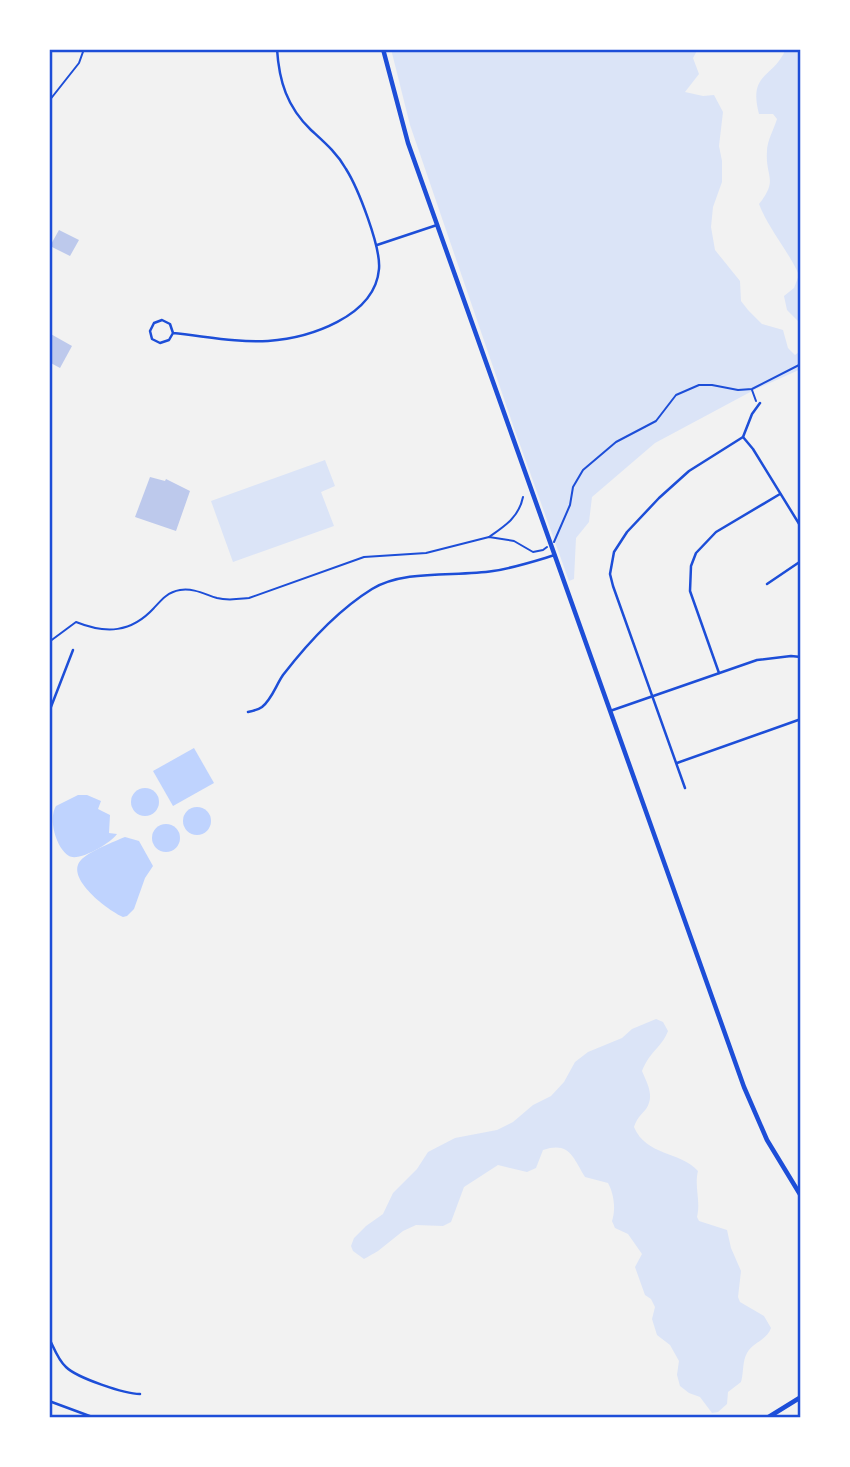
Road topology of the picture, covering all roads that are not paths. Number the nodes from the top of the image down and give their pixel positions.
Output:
1 (277, 49) edge
2 (383, 49) edge
3 (437, 225) junction
4 (377, 245) junction
5 (173, 332) junction
6 (758, 404) road end
7 (743, 438) junction
8 (780, 494) junction
9 (801, 527) edge
10 (555, 555) junction
11 (801, 561) edge
12 (767, 584) dead end
13 (73, 650) dead end
14 (801, 657) edge
15 (719, 673) junction
16 (653, 696) junction
17 (610, 711) junction
18 (49, 712) edge
19 (248, 712) dead end
20 (801, 719) edge
21 (677, 763) junction
22 (685, 788) dead end
23 (801, 1196) edge
24 (49, 1338) edge
25 (139, 1394) dead end
26 (801, 1397) edge
27 (49, 1401) edge
28 (95, 1418) edge
29 (767, 1418) edge

1 - 4 street
2 - 3 main road
3 - 4 street
3 - 10 main road
4 - 5 street
5 - 5 street
6 - 7 street
7 - 8 street
7 - 16 street
8 - 9 street
8 - 15 street
10 - 17 main road
10 - 19 street
11 - 12 street
13 - 18 street
14 - 15 street
15 - 16 street
16 - 17 street
16 - 21 street
17 - 23 main road
20 - 21 street
21 - 22 street
24 - 25 street
26 - 29 main road
27 - 28 street

